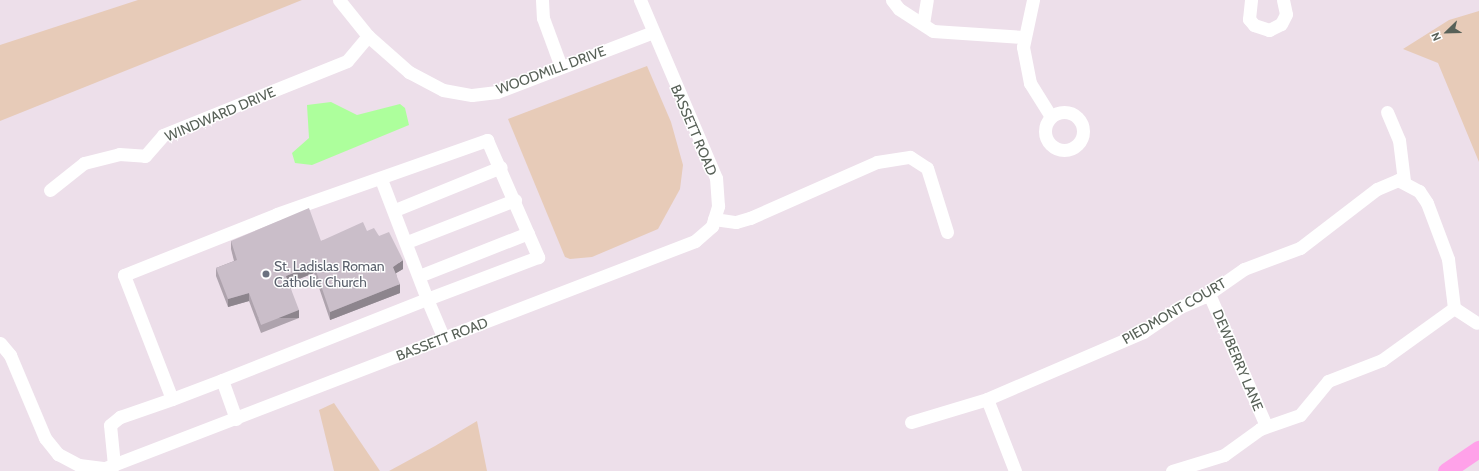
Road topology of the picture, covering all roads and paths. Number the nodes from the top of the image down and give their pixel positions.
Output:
1 (339, 0) edge
2 (542, 0) edge
3 (640, 0) edge
4 (892, 0) edge
5 (927, 0) edge
6 (1033, 0) edge
7 (1250, 0) edge
8 (1283, 0) edge
9 (923, 24) junction
10 (653, 32) junction
11 (368, 36) junction
12 (1023, 37) junction
13 (561, 67) junction
14 (1387, 112) dead end
15 (1051, 116) dead end
16 (501, 167) junction
17 (381, 179) junction
18 (1404, 181) junction
19 (50, 190) dead end
20 (515, 200) junction
21 (395, 210) junction
22 (714, 219) junction
23 (947, 232) dead end
24 (528, 233) junction
25 (407, 242) junction
26 (419, 276) junction
27 (1209, 294) junction
28 (427, 299) junction
29 (1454, 308) junction
30 (1477, 323) dead end
31 (444, 338) junction
32 (0, 343) edge
33 (222, 380) junction
34 (172, 399) junction
35 (987, 399) junction
36 (236, 419) junction
37 (911, 422) dead end
38 (1266, 426) junction
39 (1479, 449) edge
40 (114, 465) junction
41 (1015, 471) edge
42 (1172, 471) edge
43 (1446, 471) edge

1 - 11 street, WOODMILL DRIVE
2 - 13 street
3 - 10 street, BASSETT ROAD
4 - 9 street
5 - 9 street
6 - 12 street
7 - 8 street
9 - 12 street
10 - 13 street, WOODMILL DRIVE
10 - 22 street, BASSETT ROAD
11 - 13 street, WOODMILL DRIVE
11 - 19 street, WINDWARD DRIVE
12 - 15 street
14 - 18 street
16 - 17 street
16 - 20 street
16 - 21 street
17 - 21 street
17 - 34 street
18 - 27 street, PIEDMONT COURT
18 - 29 street
20 - 24 street
20 - 25 street
21 - 25 street
22 - 23 street
22 - 31 street, BASSETT ROAD
24 - 26 street
24 - 28 street
25 - 26 street
26 - 28 street
27 - 35 street, PIEDMONT COURT
27 - 38 street, DEWBERRY LANE
28 - 31 street
28 - 33 street
29 - 30 street
29 - 38 street
31 - 36 street, BASSETT ROAD
32 - 40 street, BASSETT ROAD
33 - 34 street
33 - 36 street
34 - 40 street
35 - 37 street, PIEDMONT COURT
35 - 41 street
36 - 40 street, BASSETT ROAD
38 - 42 street
39 - 43 main road

